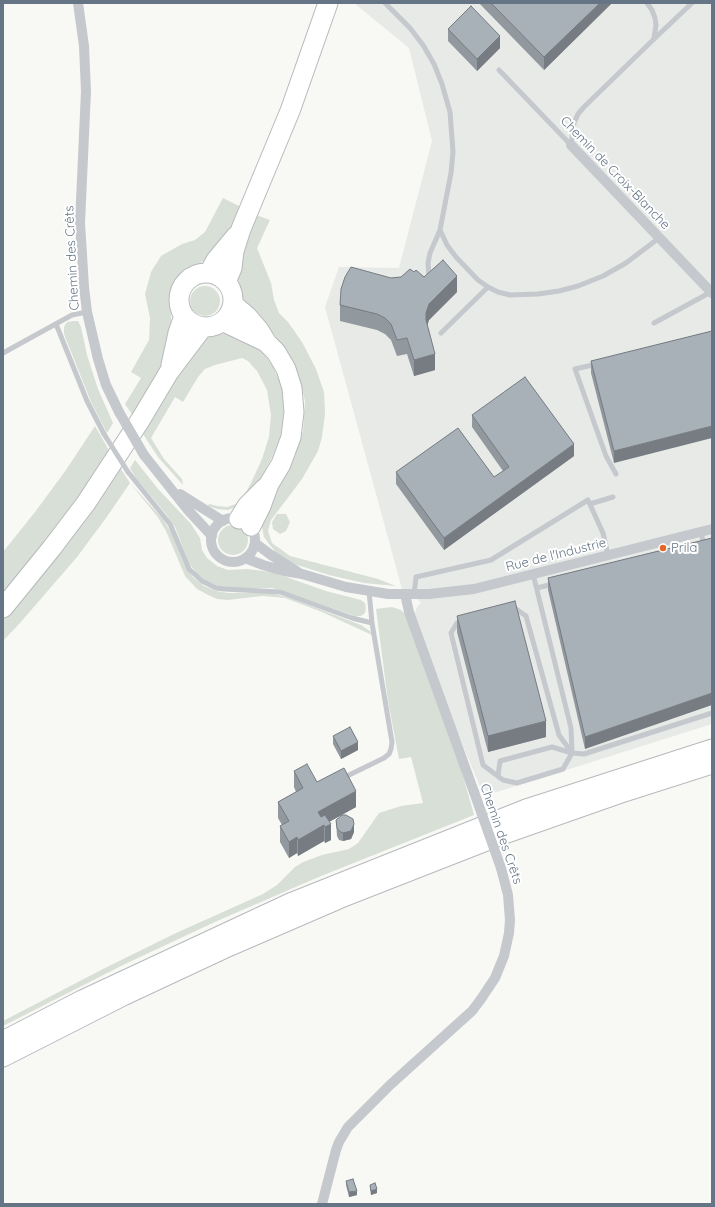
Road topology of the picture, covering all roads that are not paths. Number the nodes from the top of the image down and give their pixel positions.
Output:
1 (78, 3) edge
2 (328, 3) edge
3 (387, 3) edge
4 (646, 3) edge
5 (692, 3) edge
6 (654, 39) junction
7 (499, 70) dead end
8 (571, 145) junction
9 (241, 229) junction
10 (440, 230) junction
11 (659, 238) junction
12 (209, 273) junction
13 (430, 281) edge
14 (226, 282) junction
15 (488, 287) junction
16 (712, 293) edge
17 (234, 305) junction
18 (87, 312) junction
19 (184, 316) junction
20 (224, 322) junction
21 (654, 323) dead end
22 (56, 324) junction
23 (203, 327) junction
24 (441, 333) dead end
25 (267, 343) junction
26 (3, 353) edge
27 (606, 361) edge
28 (169, 372) junction
29 (616, 474) dead end
30 (173, 490) junction
31 (613, 497) dead end
32 (590, 504) junction
33 (242, 527) junction
34 (712, 529) edge
35 (701, 532) junction
36 (212, 536) junction
37 (712, 545) edge
38 (704, 546) junction
39 (696, 548) edge
40 (608, 555) junction
41 (245, 558) junction
42 (302, 574) junction
43 (533, 574) junction
44 (559, 582) edge
45 (537, 588) junction
46 (370, 592) junction
47 (410, 594) junction
48 (3, 608) edge
49 (372, 622) junction
50 (712, 713) edge
51 (712, 738) edge
52 (712, 749) edge
53 (572, 753) junction
54 (712, 764) edge
55 (498, 776) junction
56 (335, 782) edge
57 (3, 1029) edge
58 (3, 1041) edge
59 (3, 1057) edge
60 (322, 1204) edge

1 - 18 street, Chemin des Crêts
2 - 9 highway
3 - 10 lane
4 - 6 lane
5 - 6 lane
6 - 8 lane
7 - 8 lane, Chemin de Croix-Blanche
8 - 11 street, Chemin de Croix-Blanche
9 - 12 highway
9 - 14 highway
10 - 13 lane
10 - 15 lane
11 - 15 lane
11 - 16 street, Chemin de Croix-Blanche
12 - 14 highway
12 - 19 highway
14 - 17 highway
15 - 24 lane
16 - 21 lane
17 - 20 highway
17 - 25 highway
18 - 22 lane
18 - 30 street, Chemin des Crêts, bridge
19 - 23 highway
19 - 28 highway
20 - 23 highway
20 - 25 highway
22 - 26 lane
22 - 49 lane, bridge
23 - 28 highway
25 - 33 highway
27 - 29 lane
28 - 48 highway
30 - 33 street, Chemin des Crêts
30 - 36 street, Chemin des Crêts
31 - 32 lane
32 - 40 lane
32 - 47 lane
33 - 36 street
33 - 41 street
33 - 42 street, Chemin des Crêts
34 - 35 street, Rue de l'Industrie
35 - 38 lane
35 - 40 street, Rue de l'Industrie
36 - 41 street, Chemin des Crêts
37 - 38 lane
38 - 39 lane
40 - 43 street, Rue de l'Industrie
41 - 42 street, Chemin des Crêts
42 - 46 street, Chemin des Crêts
43 - 45 lane
43 - 47 street, Rue de l'Industrie
44 - 45 lane
45 - 53 lane
46 - 47 street, Chemin des Crêts
46 - 49 lane
47 - 60 street, Chemin des Crêts, bridge
49 - 56 lane
50 - 53 lane
51 - 57 highway
52 - 58 highway
53 - 55 lane
53 - 55 lane
53 - 55 lane
54 - 59 highway

